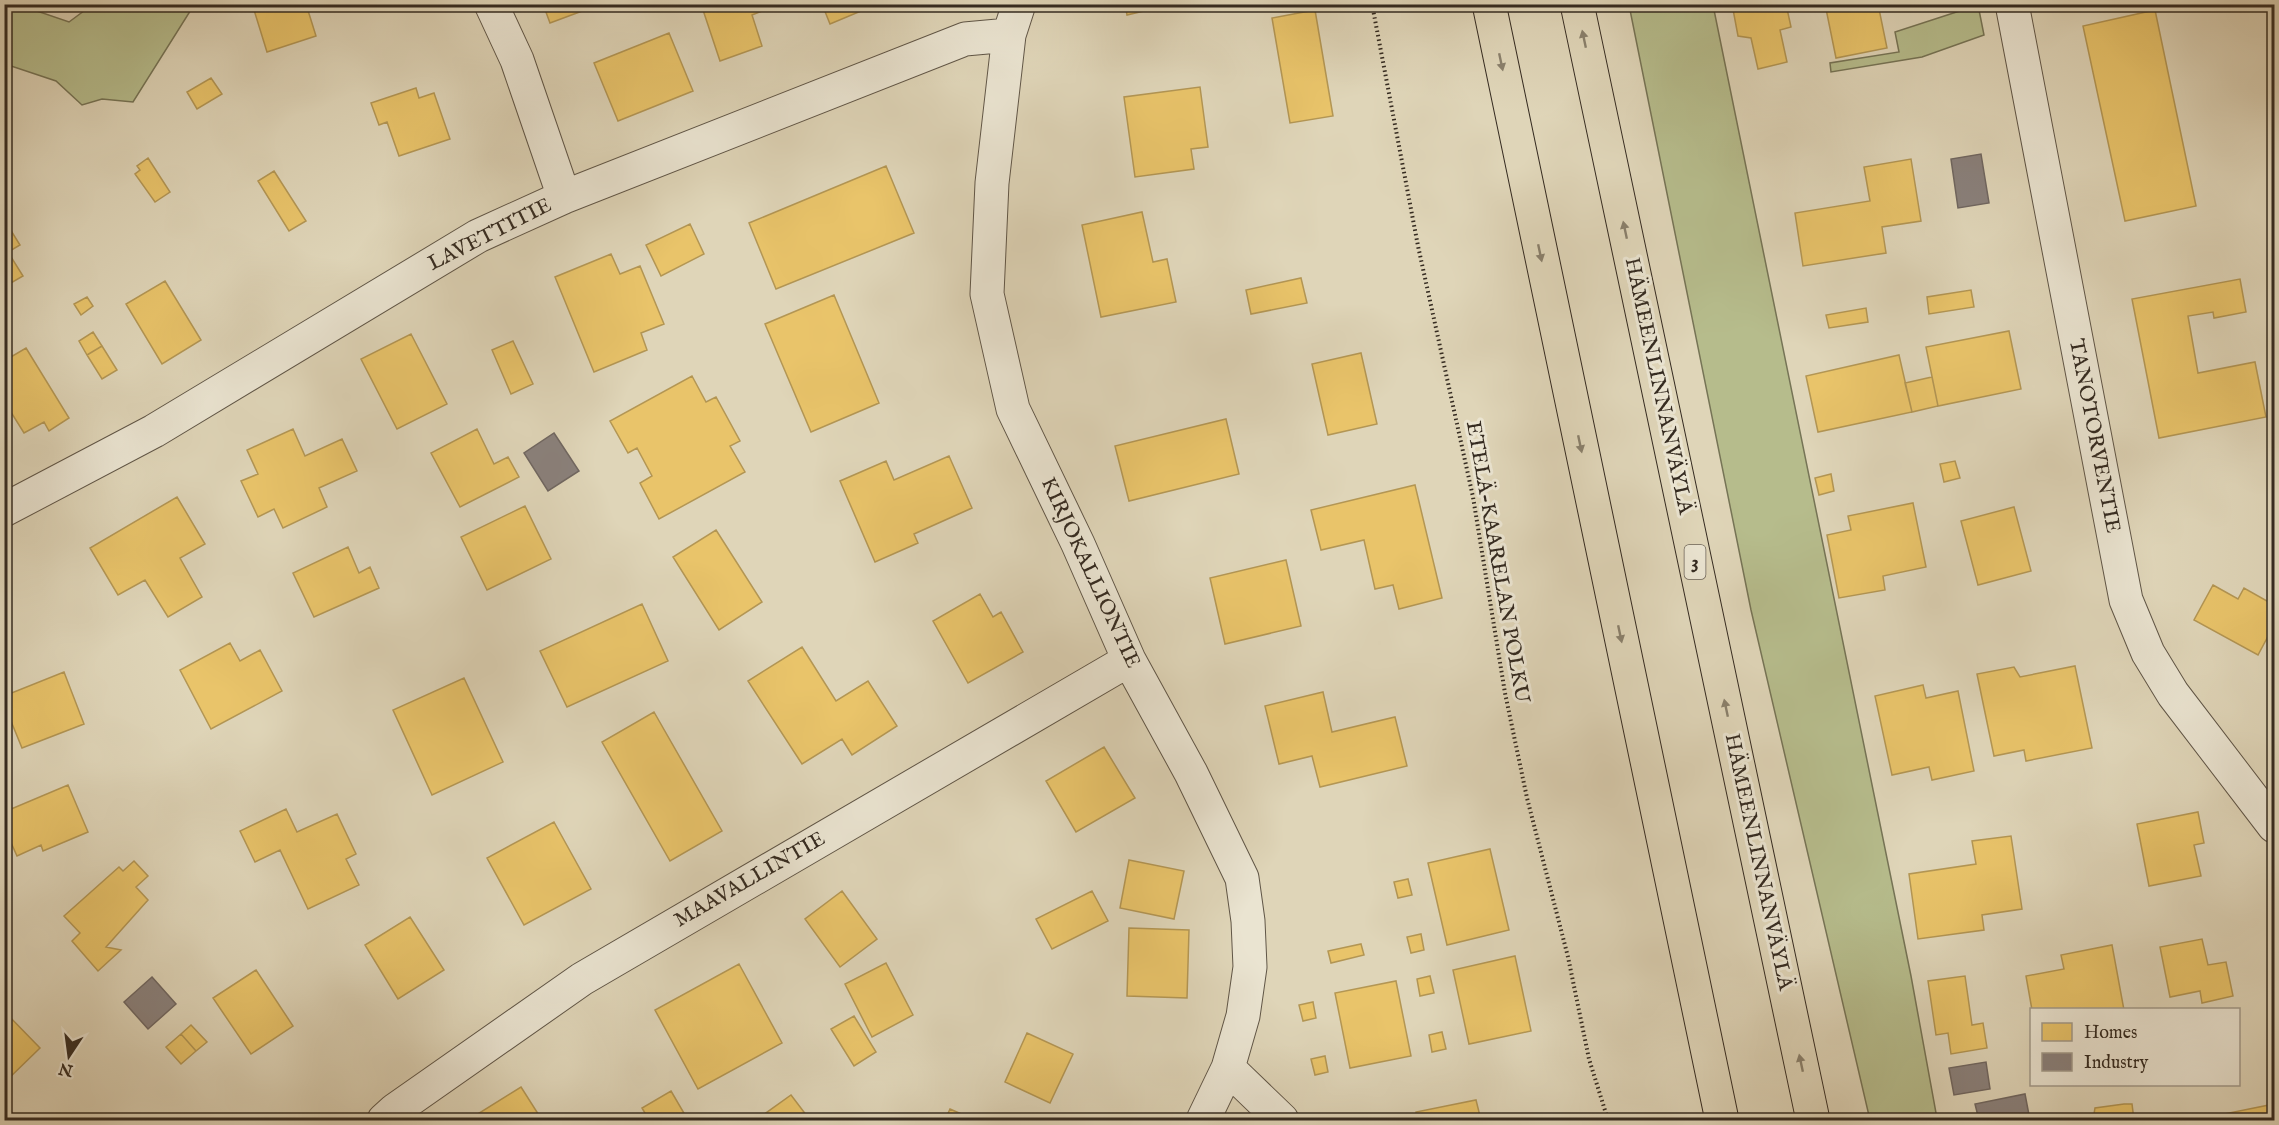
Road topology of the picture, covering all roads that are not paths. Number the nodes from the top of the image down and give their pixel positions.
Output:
1 (491, 4) edge
2 (1019, 4) edge
3 (1489, 4) edge
4 (1577, 4) edge
5 (2012, 4) edge
6 (1009, 35) junction
7 (564, 197) junction
8 (9, 500) edge
9 (1129, 660) junction
10 (2274, 826) edge
11 (1228, 1068) junction
12 (384, 1120) edge
13 (1203, 1120) edge
14 (1282, 1120) edge
15 (1722, 1120) edge
16 (1813, 1120) edge

1 - 7 street
2 - 6 street, KIRJOKALLIONTIE
3 -> 15 highway
16 -> 4 highway, HÄMEENLINNANVÄYLÄ / 3
5 - 10 street, TANOTORVENTIE
6 - 7 street, LAVETTITIE
6 - 9 street, KIRJOKALLIONTIE
7 - 8 street, LAVETTITIE
9 - 11 street, KIRJOKALLIONTIE
9 - 12 street, MAAVALLINTIE
11 - 13 street, KIRJOKALLIONTIE
11 - 14 street

